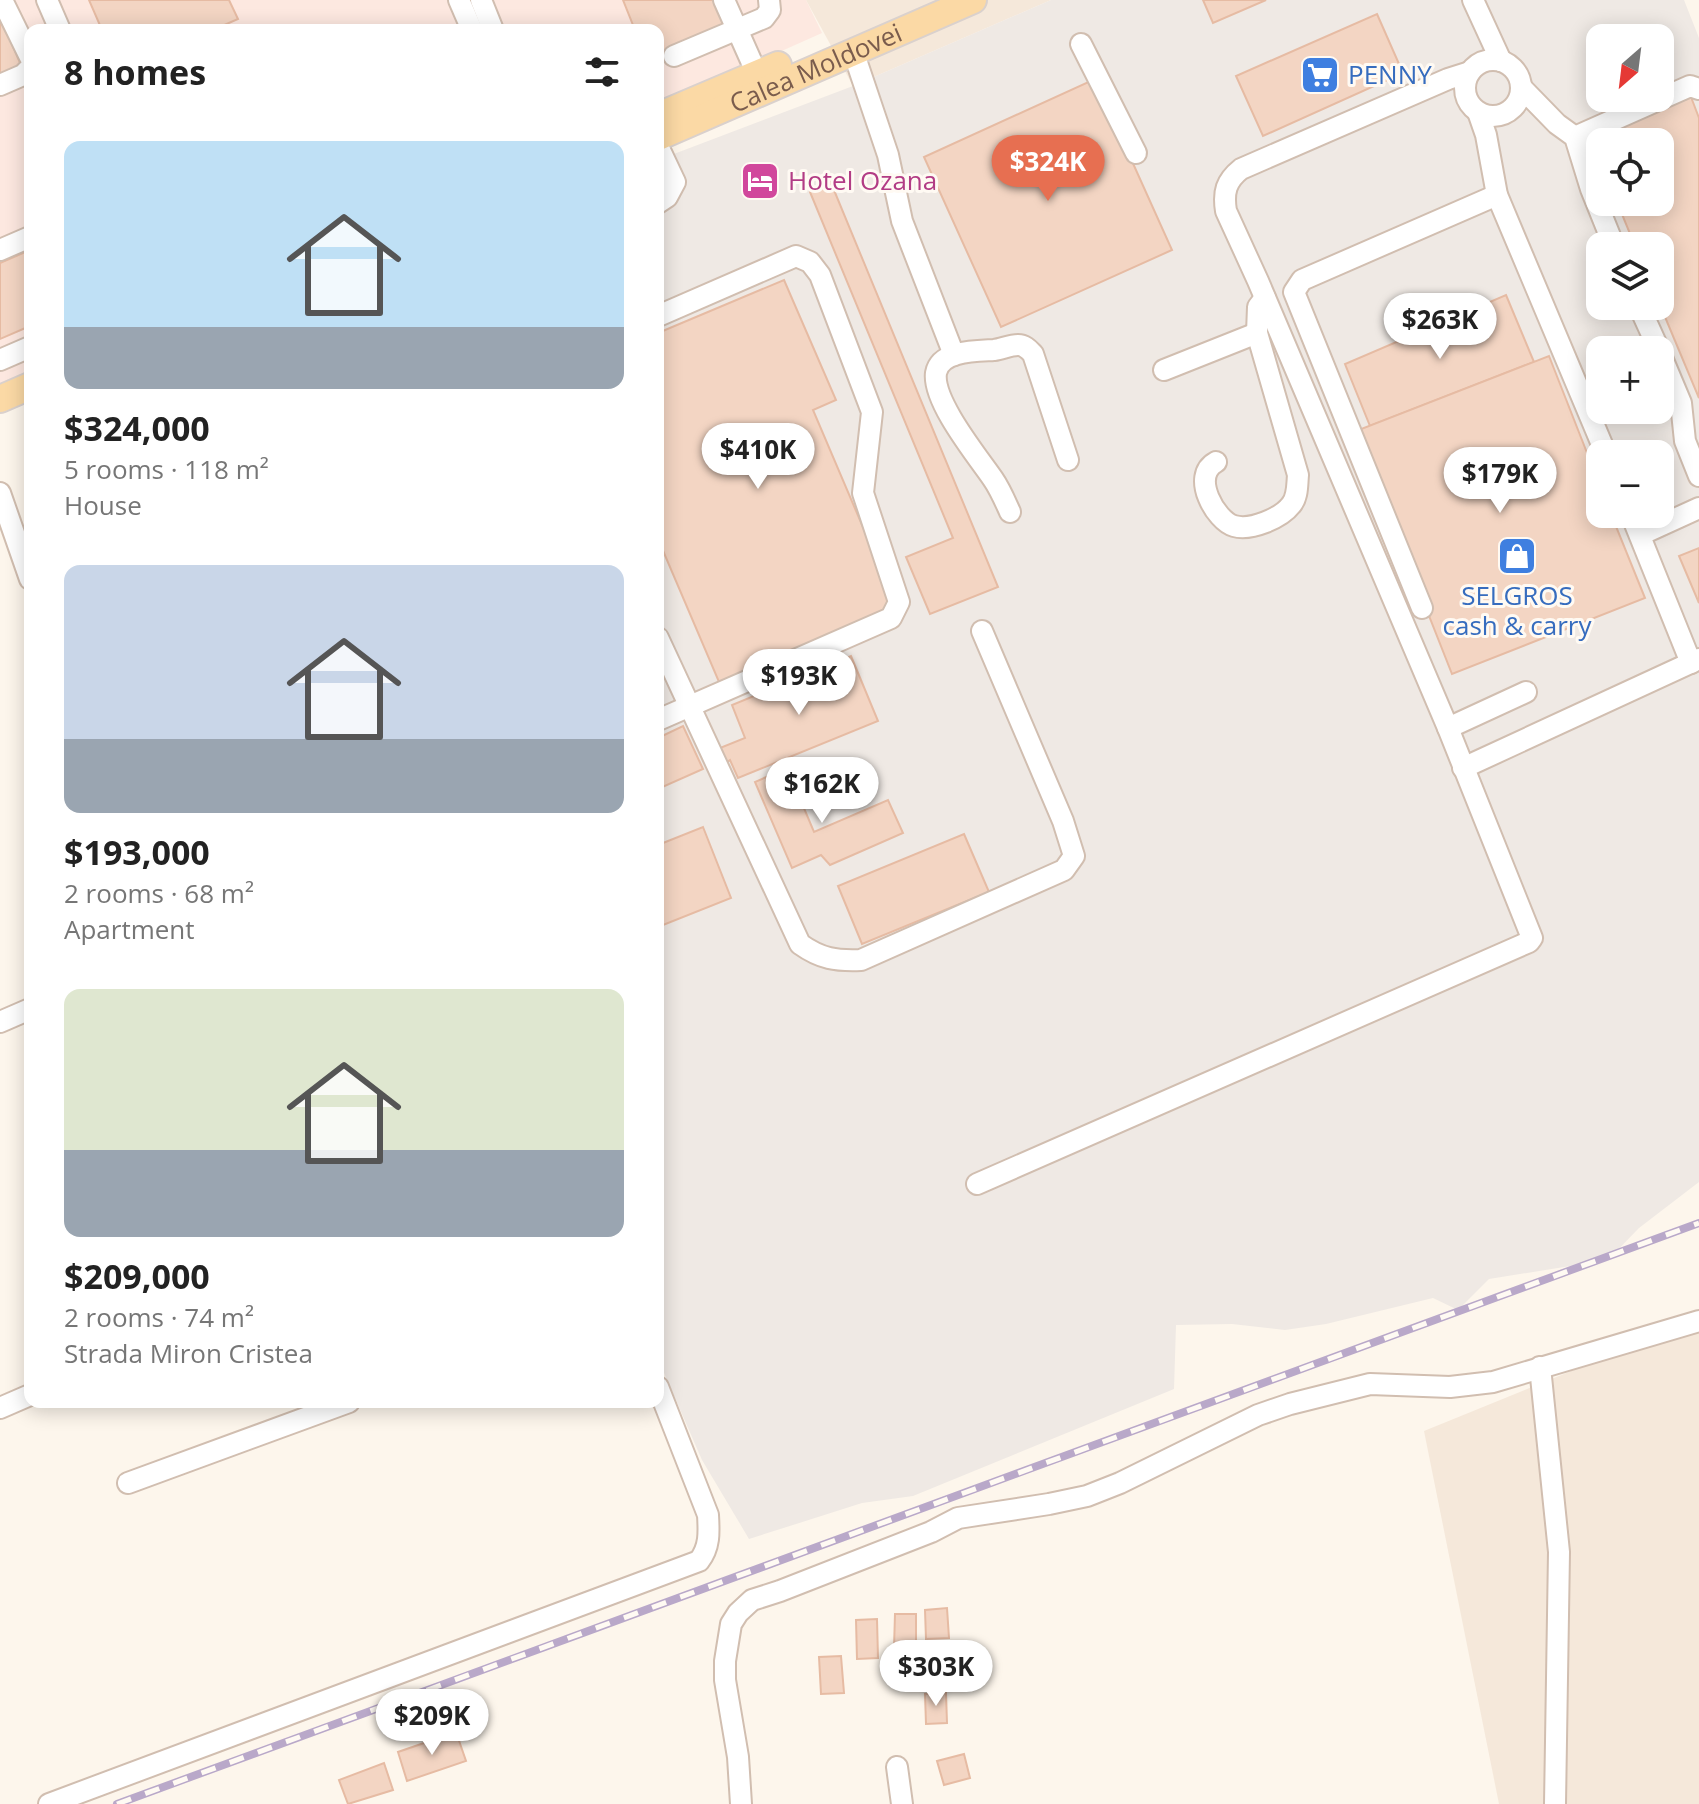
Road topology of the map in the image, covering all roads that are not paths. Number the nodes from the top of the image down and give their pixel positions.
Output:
1 (2, 0) edge
2 (47, 0) edge
3 (459, 0) edge
4 (481, 0) edge
5 (724, 0) edge
6 (769, 0) edge
7 (928, 0) edge
8 (973, 0) edge
9 (1475, 7) edge
10 (57, 24) edge
11 (475, 24) edge
12 (478, 24) edge
13 (737, 29) junction
14 (1081, 44) dead end
15 (24, 45) edge
16 (853, 51) junction
17 (674, 56) dead end
18 (1501, 61) junction
19 (1475, 68) junction
20 (24, 74) edge
21 (757, 74) junction
22 (0, 85) edge
23 (1521, 87) junction
24 (1699, 89) edge
25 (1424, 90) junction
26 (1465, 93) junction
27 (1478, 112) junction
28 (1507, 112) junction
29 (664, 113) edge
30 (1557, 124) junction
31 (664, 134) edge
32 (1575, 137) junction
33 (1136, 153) dead end
34 (1489, 155) junction
35 (664, 159) edge
36 (1497, 195) junction
37 (664, 199) edge
38 (1608, 232) edge
39 (24, 240) edge
40 (0, 250) edge
41 (1265, 298) junction
42 (664, 313) edge
43 (1257, 333) junction
44 (24, 350) edge
45 (954, 355) junction
46 (0, 360) edge
47 (1164, 370) dead end
48 (1674, 387) edge
49 (24, 389) edge
50 (0, 399) edge
51 (24, 405) edge
52 (0, 415) edge
53 (1600, 440) edge
54 (1068, 460) dead end
55 (1216, 462) dead end
56 (1699, 476) edge
57 (0, 493) edge
58 (1699, 508) edge
59 (1010, 512) dead end
60 (1637, 528) edge
61 (1640, 535) junction
62 (24, 562) edge
63 (1422, 608) dead end
64 (982, 631) dead end
65 (664, 651) edge
66 (1695, 661) edge
67 (1526, 692) dead end
68 (689, 707) junction
69 (664, 717) edge
70 (1448, 728) junction
71 (1463, 768) junction
72 (24, 1012) edge
73 (0, 1022) edge
74 (977, 1184) dead end
75 (1699, 1321) edge
76 (1540, 1367) junction
77 (24, 1398) edge
78 (664, 1402) edge
79 (0, 1408) edge
80 (333, 1408) edge
81 (128, 1483) dead end
82 (897, 1767) dead end
83 (49, 1804) edge
84 (741, 1804) edge
85 (902, 1804) edge
86 (1555, 1804) edge

1 - 15 street
2 - 10 street
3 - 11 street
4 - 12 street
5 - 13 street
6 - 13 street
7 - 21 main road, Calea Moldovei
8 - 16 main road, Calea Moldovei
9 - 18 street
9 - 19 street
13 - 17 street
13 - 21 street
14 - 33 street
16 - 31 main road, Calea Moldovei
16 - 45 street
18 - 19 street
18 - 23 street
19 - 25 street
19 - 26 street
20 - 22 street
21 - 29 main road, Calea Moldovei
23 - 28 street
23 - 30 street
24 - 32 street
25 - 26 street
25 - 41 street
26 - 27 street
27 - 28 street
27 - 34 street
28 - 30 street
28 - 34 street
30 - 32 street
32 - 38 street
34 - 36 street
35 - 37 street
36 - 53 street
36 - 63 street
39 - 40 street
41 - 43 street
41 - 70 street
42 - 68 street
43 - 47 street
43 - 55 street
44 - 46 street
45 - 54 street
45 - 59 street
48 - 56 street
49 - 50 main road
51 - 52 main road
57 - 62 street
58 - 61 street
60 - 61 street
61 - 66 street
64 - 68 street
65 - 68 street
66 - 71 street
67 - 70 street
68 - 69 street
70 - 71 street
71 - 74 street
72 - 73 street
75 - 76 street
76 - 84 street
76 - 86 street
77 - 79 street
78 - 83 street
80 - 81 street
82 - 85 street

